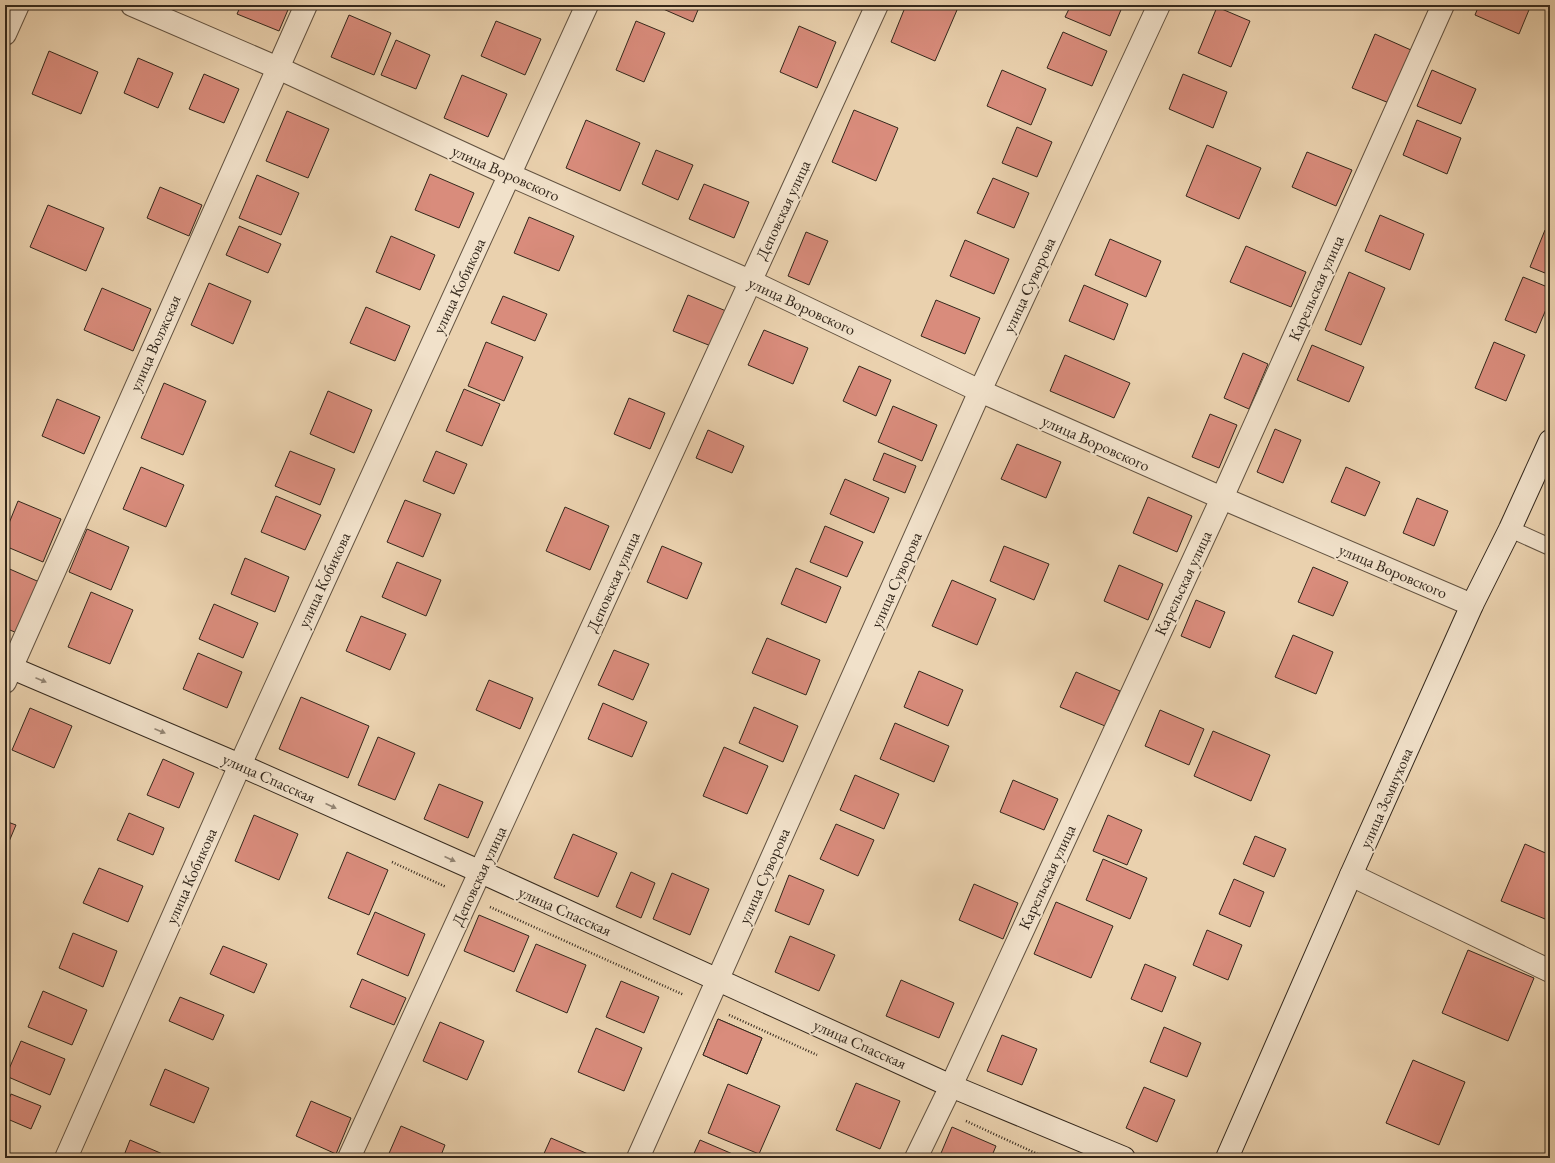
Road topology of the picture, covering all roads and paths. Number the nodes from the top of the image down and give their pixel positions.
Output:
1 (18, 5) edge
2 (132, 5) edge
3 (306, 5) edge
4 (587, 5) edge
5 (877, 5) edge
6 (1159, 5) edge
7 (1443, 5) edge
8 (5, 34) edge
9 (278, 68) junction
10 (510, 175) junction
11 (750, 281) junction
12 (980, 391) junction
13 (1550, 441) edge
14 (1222, 498) junction
15 (1510, 529) junction
16 (1550, 547) edge
17 (1472, 605) junction
18 (7, 671) edge
19 (240, 765) junction
20 (389, 860) dead end
21 (481, 872) junction
22 (1351, 875) junction
23 (469, 898) junction
24 (1550, 971) edge
25 (718, 980) junction
26 (706, 1005) junction
27 (823, 1057) dead end
28 (951, 1086) junction
29 (940, 1109) junction
30 (66, 1158) edge
31 (349, 1158) edge
32 (638, 1158) edge
33 (916, 1158) edge
34 (1046, 1158) edge
35 (1124, 1158) edge
36 (1226, 1158) edge

1 - 8 street
2 - 9 street, улица Воровского
3 - 9 street, улица Волжская
4 - 10 street, улица Кобикова
5 - 11 street, Деповская улица
6 - 12 street, улица Суворова
7 - 14 street, Карельская улица
9 - 10 street, улица Воровского
9 - 18 street, улица Волжская
10 - 11 street, улица Воровского
10 - 19 street, улица Кобикова
11 - 12 street, улица Воровского
11 - 21 street, Деповская улица
12 - 14 street, улица Воровского
12 - 25 street, улица Суворова
13 - 15 street, улица Земнухова
14 - 17 street, улица Воровского
14 - 28 street, Карельская улица
15 - 16 lane
15 - 17 street, улица Земнухова
17 - 22 street, улица Земнухова
18 -> 19 street, улица Спасская
19 -> 21 street, улица Спасская
19 - 30 street, улица Кобикова
20 - 23 path
21 - 23 street, Деповская улица
21 - 25 street, улица Спасская
22 - 24 street
22 - 36 street, улица Земнухова
23 - 26 path
23 - 31 street, Деповская улица
25 - 26 street, улица Суворова
25 - 28 street, улица Спасская
26 - 27 path
26 - 32 street, улица Суворова
28 - 29 street, Карельская улица
28 - 35 street, улица Спасская
29 - 33 street, Карельская улица
29 - 34 path

